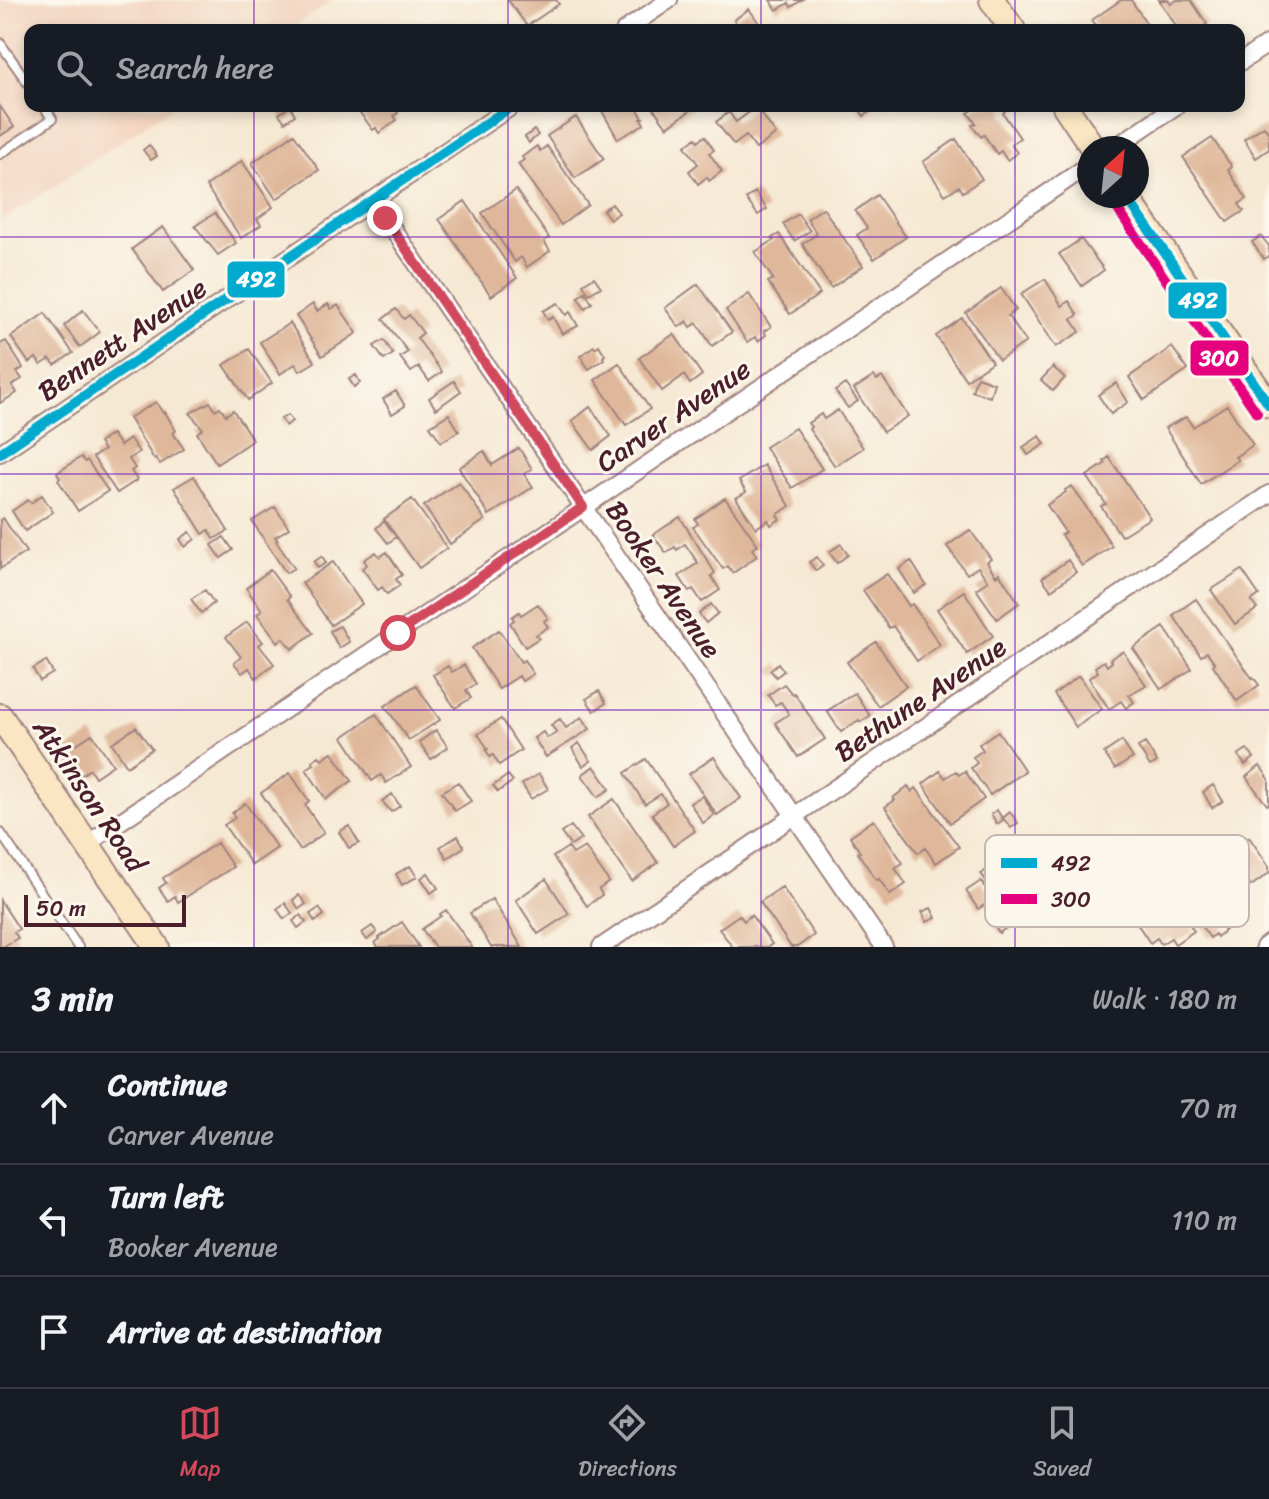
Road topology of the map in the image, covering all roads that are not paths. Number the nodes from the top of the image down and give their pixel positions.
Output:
1 (669, 0) edge
2 (992, 0) edge
3 (634, 24) edge
4 (1009, 24) edge
5 (0, 43) edge
6 (1269, 43) edge
7 (1245, 59) edge
8 (24, 77) edge
9 (48, 112) edge
10 (503, 112) edge
11 (1069, 112) edge
12 (1167, 112) edge
13 (1085, 136) edge
14 (1132, 136) edge
15 (0, 154) edge
16 (1077, 173) edge
17 (373, 200) junction
18 (1134, 208) edge
19 (1269, 405) edge
20 (0, 453) edge
21 (1269, 494) edge
22 (583, 507) junction
23 (0, 716) edge
24 (794, 816) junction
25 (0, 832) edge
26 (87, 844) junction
27 (1269, 943) edge
28 (78, 947) edge
29 (157, 947) edge
30 (601, 947) edge
31 (884, 947) edge
32 (1264, 947) edge

1 - 3 street
2 - 4 street
5 - 8 lane
6 - 7 street
9 - 15 lane
10 - 17 street, Bennett Avenue
11 - 13 street
12 - 14 street
16 - 22 street, Carver Avenue
17 - 20 street, Bennett Avenue
17 - 22 street, Booker Avenue
18 - 19 street
21 - 24 street, Bethune Avenue
22 - 24 street, Booker Avenue
22 - 26 street, Carver Avenue
23 - 26 street, Atkinson Road
24 - 30 street, Bethune Avenue
24 - 31 street, Booker Avenue
25 - 28 lane
26 - 29 street, Atkinson Road
27 - 32 street

